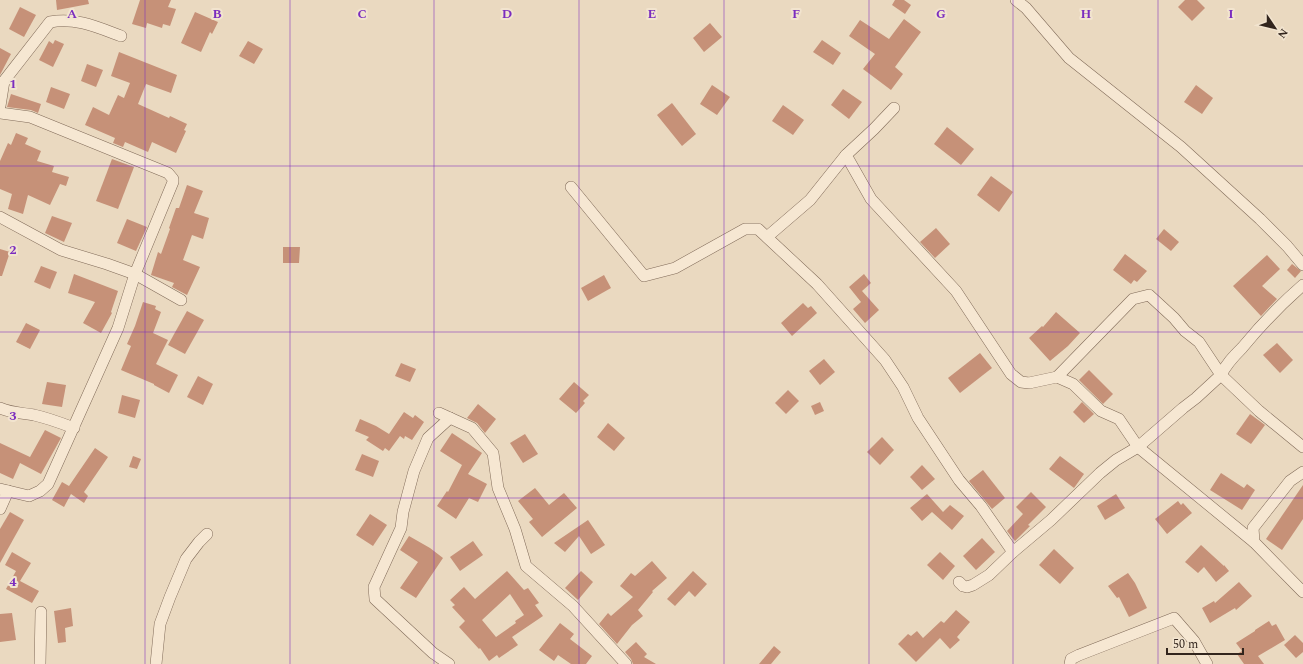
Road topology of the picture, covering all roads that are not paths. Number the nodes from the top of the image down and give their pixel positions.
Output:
1 (1016, 0) edge
2 (120, 36) dead end
3 (0, 106) edge
4 (894, 108) dead end
5 (0, 113) edge
6 (846, 156) junction
7 (571, 187) dead end
8 (0, 217) edge
9 (767, 237) junction
10 (1303, 265) edge
11 (135, 274) junction
12 (1303, 285) edge
13 (181, 300) dead end
14 (1221, 374) junction
15 (1057, 377) junction
16 (0, 408) edge
17 (439, 413) dead end
18 (450, 418) junction
19 (74, 428) junction
20 (1303, 447) edge
21 (1138, 448) junction
22 (1302, 469) edge
23 (4, 490) edge
24 (0, 509) edge
25 (207, 534) dead end
26 (1254, 542) junction
27 (1014, 552) junction
28 (959, 582) dead end
29 (1303, 592) edge
30 (40, 612) dead end
31 (620, 662) edge
32 (40, 664) edge
33 (156, 664) edge
34 (448, 664) edge
35 (1070, 664) edge
36 (1207, 664) edge

1 - 10 street
2 - 3 street
4 - 6 street
5 - 11 street
6 - 9 street
6 - 15 street
7 - 9 street
8 - 11 street
9 - 27 street
11 - 13 street
11 - 19 street
12 - 14 street
14 - 15 street
14 - 20 street
14 - 21 street
15 - 21 street
16 - 19 street
17 - 18 street
18 - 31 street
18 - 34 street
19 - 23 street
21 - 26 street
21 - 27 street
22 - 26 street
23 - 24 street
25 - 33 street
26 - 29 street
27 - 28 street
30 - 32 street
35 - 36 street

